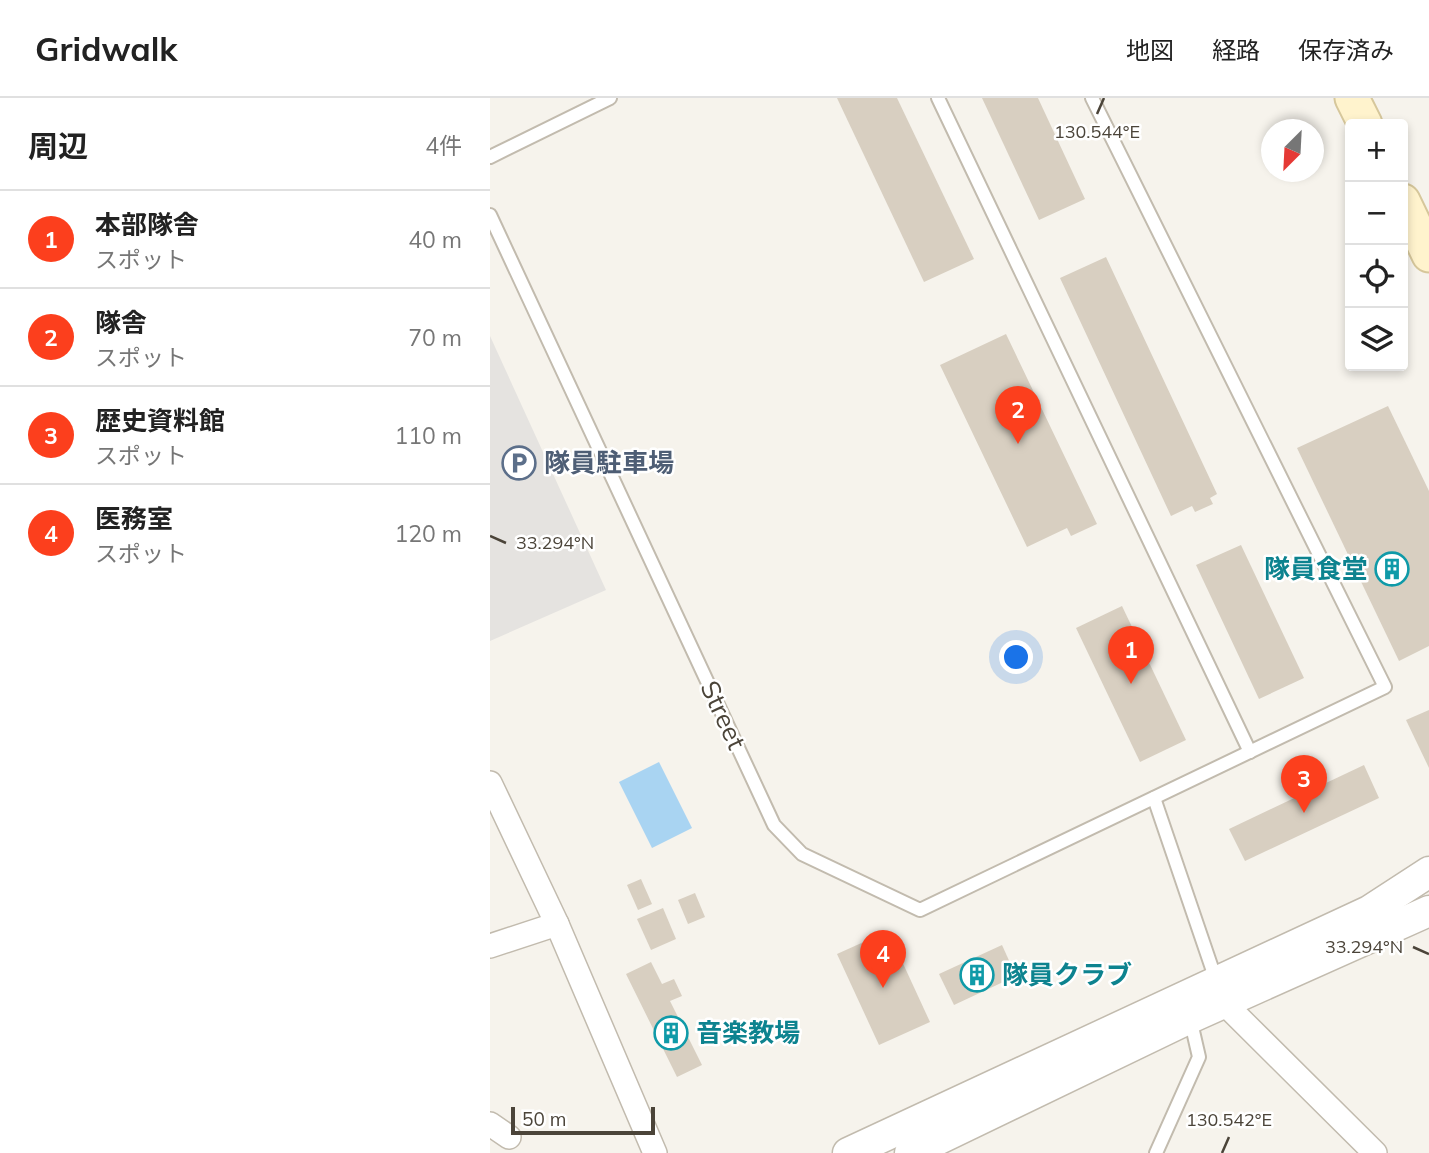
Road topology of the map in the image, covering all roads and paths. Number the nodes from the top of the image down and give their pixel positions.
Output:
1 (610, 98) edge
2 (938, 98) edge
3 (1092, 98) edge
4 (1352, 98) edge
5 (1362, 119) edge
6 (490, 157) edge
7 (1408, 211) edge
8 (490, 215) edge
9 (1429, 255) edge
10 (1250, 752) junction
11 (490, 783) edge
12 (1154, 798) junction
13 (1429, 872) edge
14 (1429, 911) edge
15 (556, 924) junction
16 (490, 946) edge
17 (1220, 993) junction
18 (1190, 1018) junction
19 (655, 1153) edge
20 (848, 1153) edge
21 (910, 1153) edge
22 (1156, 1153) edge
23 (1375, 1153) edge

1 - 6 lane
2 - 10 lane
3 - 10 lane
4 - 5 main road
7 - 9 main road
8 - 12 lane, Street
10 - 12 lane
11 - 15 street
12 - 17 lane
13 - 17 street
14 - 17 street
15 - 16 street
15 - 19 street
17 - 18 street
17 - 20 street
17 - 23 street
18 - 21 street
18 - 22 lane

